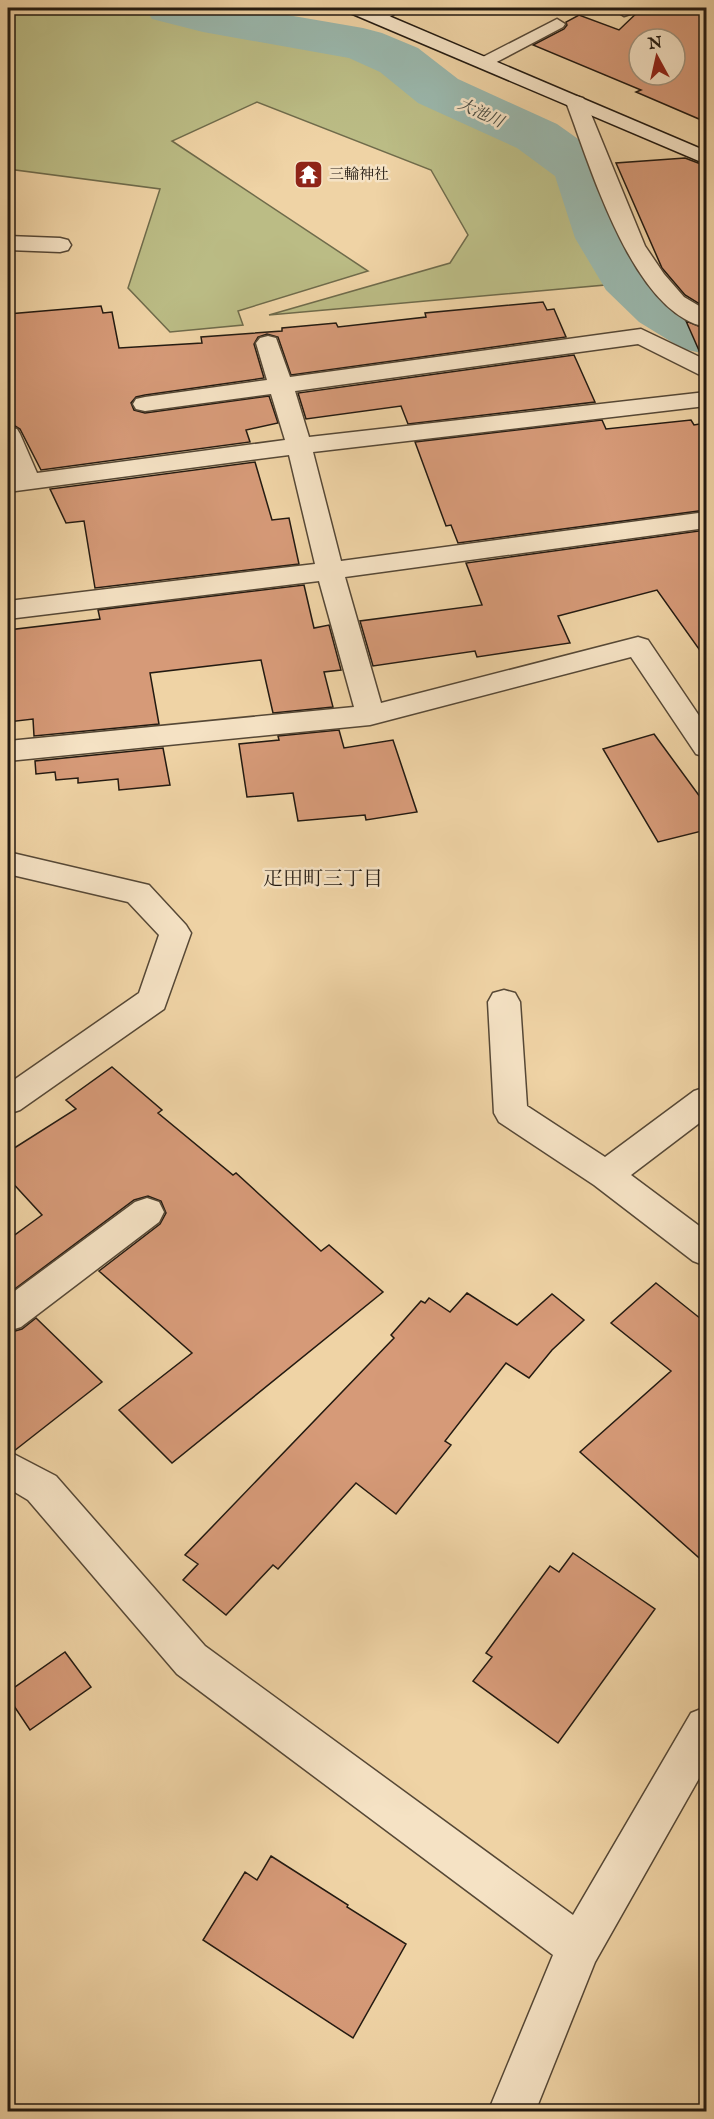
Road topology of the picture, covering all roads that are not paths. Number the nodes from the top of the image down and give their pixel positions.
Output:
1 (397, 8) edge
2 (370, 11) edge
3 (557, 24) dead end
4 (485, 62) junction
5 (576, 102) junction
6 (706, 158) edge
7 (8, 243) edge
8 (60, 245) dead end
9 (706, 320) edge
10 (268, 344) dead end
11 (706, 369) edge
12 (282, 386) junction
13 (706, 399) edge
14 (145, 404) dead end
15 (8, 434) edge
16 (299, 446) junction
17 (18, 482) edge
18 (706, 520) edge
19 (330, 571) junction
20 (8, 610) edge
21 (370, 715) junction
22 (706, 747) edge
23 (8, 751) edge
24 (8, 863) edge
25 (504, 1002) dead end
26 (706, 1100) edge
27 (8, 1101) edge
28 (606, 1175) junction
29 (147, 1212) dead end
30 (706, 1251) edge
31 (8, 1316) edge
32 (8, 1468) edge
33 (706, 1727) edge
34 (579, 1947) junction
35 (511, 2112) edge

1 - 2 lane
2 - 4 street
3 - 4 lane
4 - 5 street
5 - 6 street
5 - 9 street
7 - 8 street
10 - 12 street
11 - 12 street
12 - 14 street
12 - 16 street
13 - 16 street
15 - 17 street
16 - 17 street
16 - 19 street
18 - 19 street
19 - 20 street
19 - 21 street
21 - 22 street
21 - 23 street
24 - 27 street
25 - 28 street
26 - 28 street
28 - 30 street
29 - 31 street
32 - 34 street
33 - 34 street
34 - 35 street

